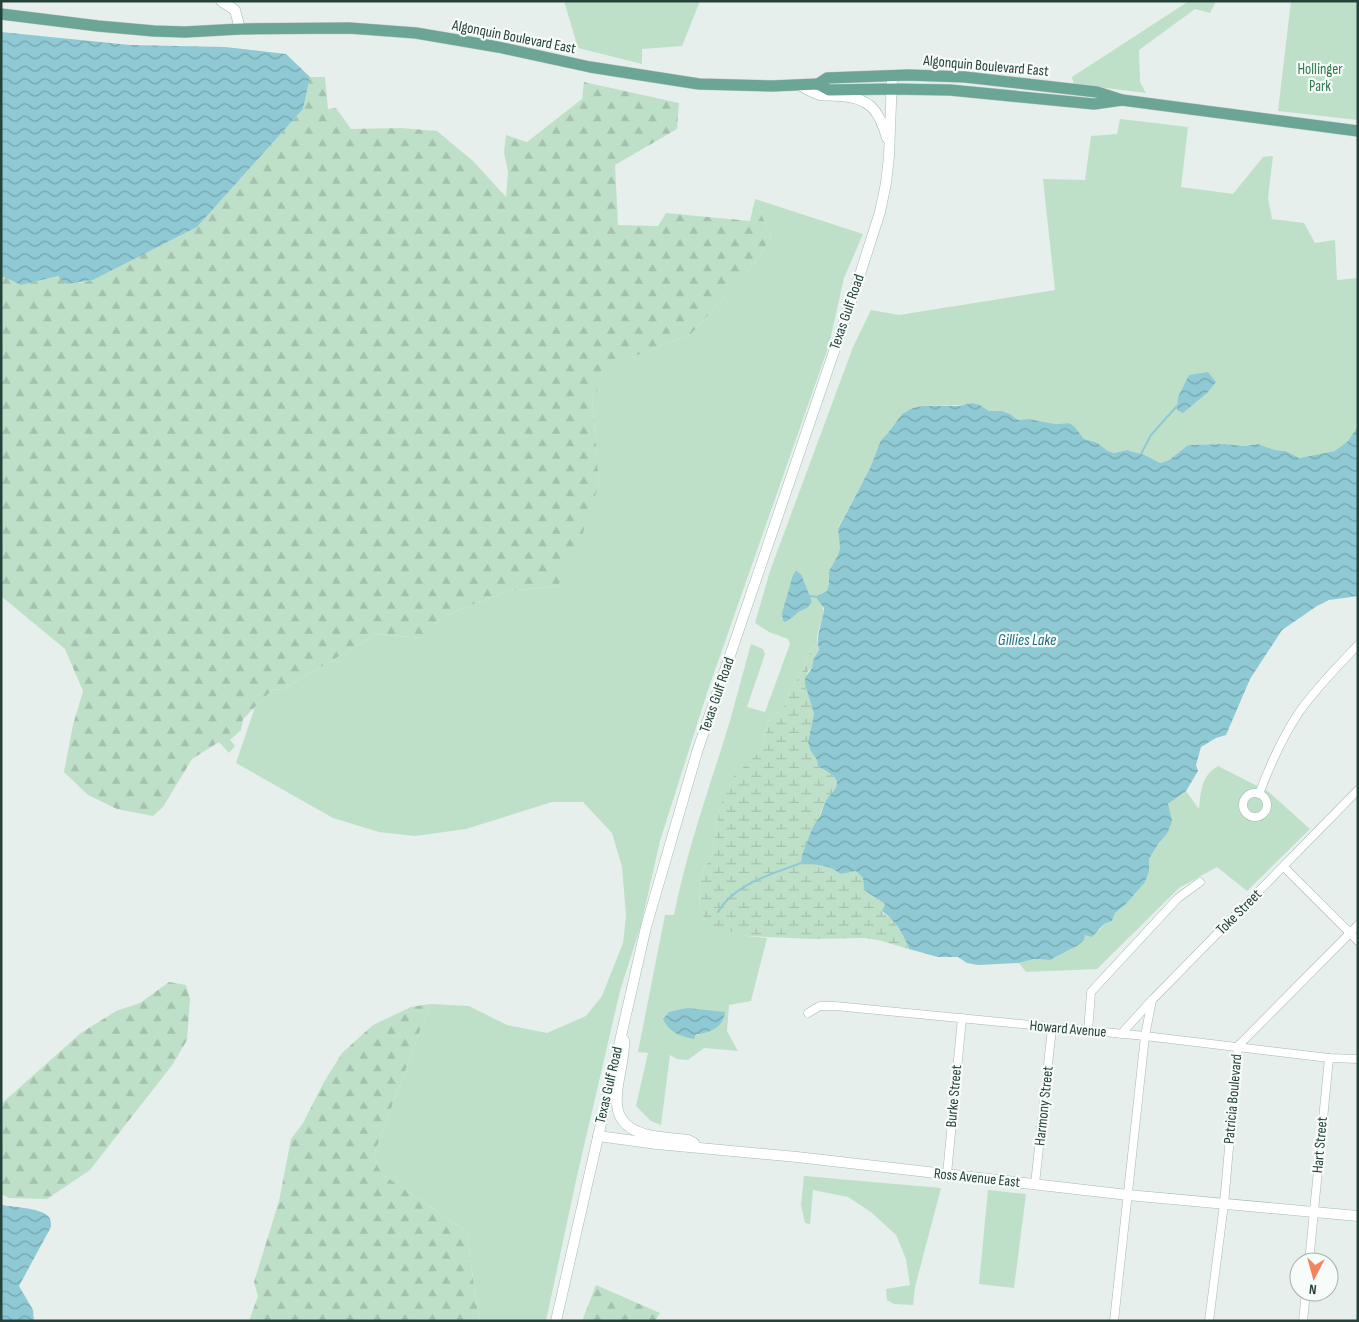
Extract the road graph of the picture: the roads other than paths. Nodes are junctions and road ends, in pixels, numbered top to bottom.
1 (222, 1) edge
2 (1, 14) edge
3 (240, 30) junction
4 (892, 76) junction
5 (818, 84) junction
6 (799, 85) junction
7 (892, 89) junction
8 (1122, 100) junction
9 (1358, 131) edge
10 (890, 143) junction
11 (1358, 645) edge
12 (1358, 790) edge
13 (1259, 794) dead end
14 (1284, 867) junction
15 (1200, 882) dead end
16 (1358, 924) edge
17 (1350, 933) junction
18 (1358, 941) edge
19 (1152, 1000) junction
20 (808, 1013) dead end
21 (962, 1018) junction
22 (623, 1026) junction
23 (1052, 1028) junction
24 (1088, 1031) junction
25 (1121, 1034) junction
26 (1145, 1036) junction
27 (1238, 1046) junction
28 (1329, 1058) junction
29 (1358, 1059) edge
30 (598, 1136) junction
31 (706, 1149) junction
32 (947, 1174) junction
33 (1035, 1184) junction
34 (1128, 1195) junction
35 (1224, 1204) junction
36 (1314, 1211) junction
37 (1358, 1216) edge
38 (1310, 1252) edge
39 (1305, 1302) edge
40 (556, 1321) edge
41 (1114, 1321) edge
42 (1209, 1321) edge
43 (1303, 1321) edge

1 - 3 main road
2 - 3 main road, Algonquin Boulevard East
3 - 6 main road, Algonquin Boulevard East
4 - 5 main road, Algonquin Boulevard East
4 - 7 main road, Texas Gulf Road
4 - 8 main road, Algonquin Boulevard East
5 - 6 main road, Algonquin Boulevard East
5 - 7 main road, Algonquin Boulevard East
6 - 10 main road
7 - 8 main road, Algonquin Boulevard East
7 - 10 main road, Texas Gulf Road
8 - 9 main road, Algonquin Boulevard East
10 - 22 main road, Texas Gulf Road
11 - 13 street
12 - 14 street, Toke Street
14 - 17 street
14 - 19 street, Toke Street
15 - 24 street
16 - 17 street, Patricia Boulevard
17 - 18 street
17 - 27 street, Patricia Boulevard
19 - 25 street, Toke Street
19 - 26 street
20 - 21 street, Howard Avenue
21 - 23 street, Howard Avenue
21 - 32 street, Burke Street
22 - 30 main road, Texas Gulf Road
22 - 31 main road
23 - 24 street, Howard Avenue
23 - 33 street, Harmony Street
24 - 25 street, Howard Avenue
25 - 26 street, Howard Avenue
26 - 27 street, Howard Avenue
26 - 34 street
27 - 28 street, Howard Avenue
27 - 35 street, Patricia Boulevard
28 - 29 street
28 - 36 street, Hart Street
30 - 31 main road, Ross Avenue East
30 - 40 main road, Texas Gulf Road
31 - 32 main road, Ross Avenue East
32 - 33 main road, Ross Avenue East
33 - 34 main road, Ross Avenue East
34 - 35 main road, Ross Avenue East
34 - 41 street
35 - 36 main road, Ross Avenue East
35 - 42 street, Patricia Boulevard
36 - 37 main road, Ross Avenue East
36 - 38 street, Hart Street
39 - 43 street

